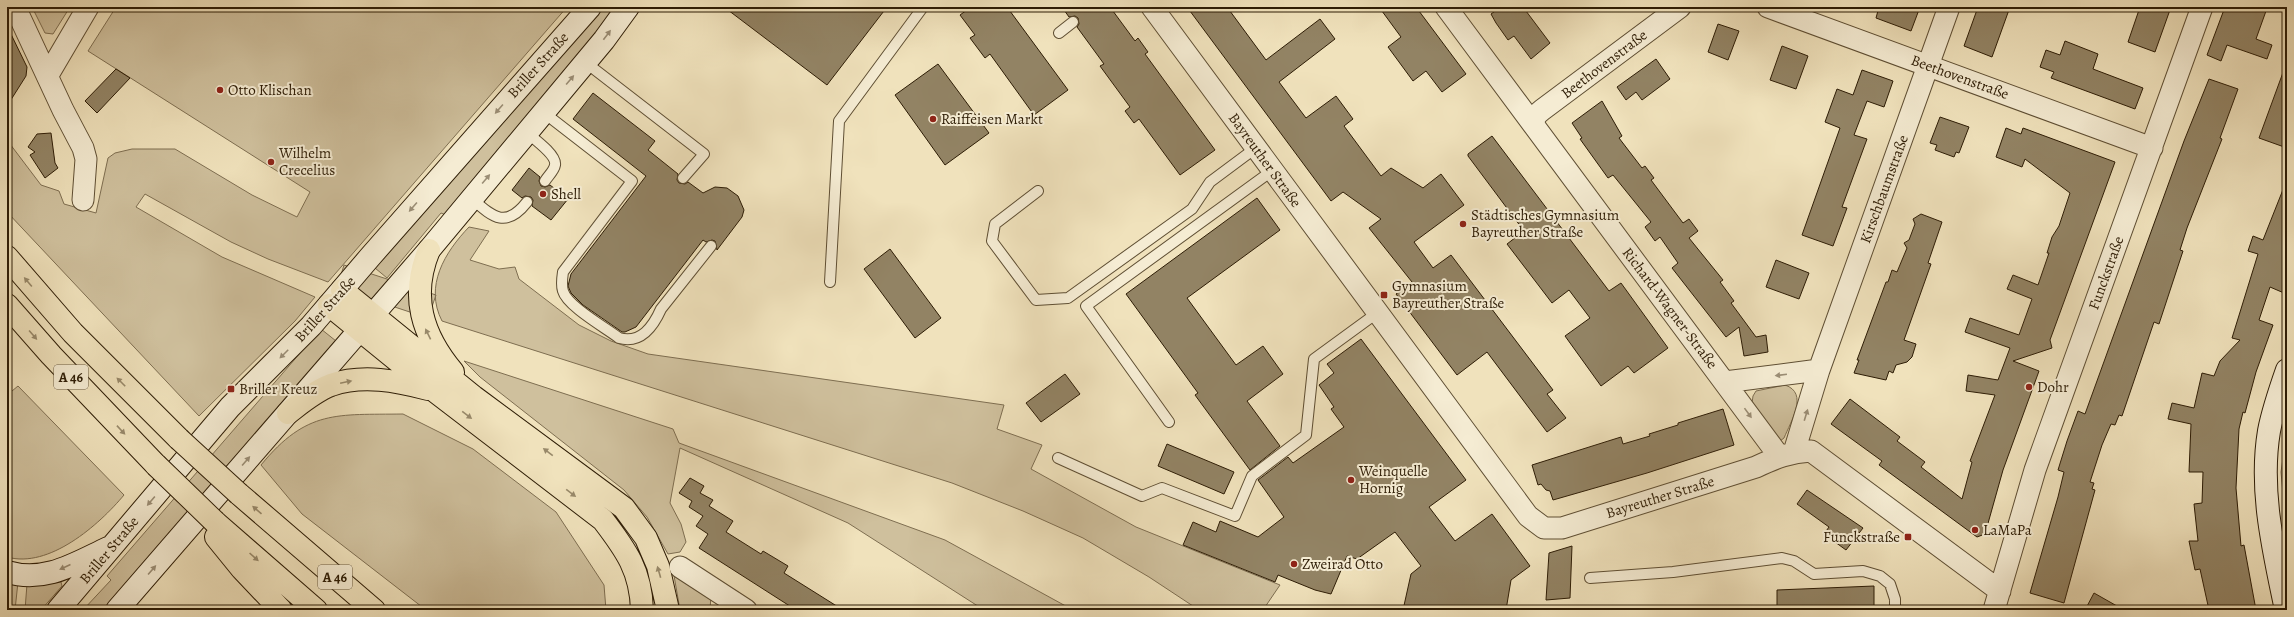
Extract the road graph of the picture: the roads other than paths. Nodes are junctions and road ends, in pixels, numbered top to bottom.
1 (15, 7) edge
2 (88, 7) edge
3 (590, 7) edge
4 (628, 7) edge
5 (922, 7) edge
6 (1152, 7) edge
7 (1446, 7) edge
8 (1680, 7) edge
9 (1768, 7) edge
10 (1949, 7) edge
11 (2202, 7) edge
12 (1073, 22) dead end
13 (1059, 33) dead end
14 (585, 62) junction
15 (1928, 65) junction
16 (48, 75) junction
17 (543, 112) junction
18 (1534, 124) junction
19 (526, 132) junction
20 (1257, 147) junction
21 (2152, 148) junction
22 (1273, 170) junction
23 (683, 178) dead end
24 (545, 181) dead end
25 (1038, 191) dead end
26 (471, 198) junction
27 (83, 200) dead end
28 (527, 202) dead end
29 (711, 246) dead end
30 (429, 250) joint
31 (7, 257) edge
32 (413, 276) junction
33 (830, 282) dead end
34 (336, 297) junction
35 (7, 305) edge
36 (1377, 313) junction
37 (361, 328) junction
38 (1819, 370) junction
39 (2287, 370) edge
40 (1725, 382) junction
41 (436, 392) junction
42 (474, 397) junction
43 (288, 413) junction
44 (1169, 422) dead end
45 (1786, 454) junction
46 (1058, 458) dead end
47 (212, 525) junction
48 (297, 544) junction
49 (114, 546) junction
50 (680, 567) dead end
51 (7, 572) edge
52 (1590, 578) dead end
53 (1997, 601) edge
54 (58, 610) edge
55 (117, 610) edge
56 (281, 610) edge
57 (316, 610) edge
58 (374, 610) edge
59 (390, 610) edge
60 (642, 610) edge
61 (668, 610) edge
62 (746, 610) edge
63 (1895, 610) edge
64 (2286, 610) edge

1 - 16 street
2 - 16 street
3 -> 34 main road, Briller Straße
14 -> 4 main road
5 - 33 lane
6 - 20 street, Bayreuther Straße
7 - 18 street, Richard-Wagner-Straße
8 - 18 street, Beethovenstraße
9 - 15 street, Beethovenstraße
10 - 15 street, Kirschbaumstraße
11 - 21 street, Funckstraße
12 - 13 lane
17 -> 14 main road
14 - 23 lane
15 - 21 street, Beethovenstraße
15 - 38 street, Kirschbaumstraße
16 - 27 street
17 - 19 main road
17 - 29 lane
18 - 40 street, Richard-Wagner-Straße
19 - 24 lane
26 -> 19 main road
20 - 22 street, Bayreuther Straße
20 - 25 lane
21 - 53 street, Funckstraße
22 - 36 street, Bayreuther Straße
22 - 44 lane
26 - 28 lane
26 - 30 main road
30 - 32 highway
48 -> 31 highway, A 46, bridge
32 - 37 main road
42 -> 32 highway
34 - 37 highway
34 -> 49 main road, Briller Straße
35 -> 47 highway, A 46, bridge
36 - 45 street, Bayreuther Straße
36 - 46 lane
37 - 41 highway
37 - 42 highway
37 - 43 main road
38 -> 40 street
45 -> 38 street, Kirschbaumstraße
39 - 64 main road
40 -> 45 street, Richard-Wagner-Straße
43 -> 41 highway
41 -> 60 highway
61 -> 42 highway
55 -> 43 main road
45 - 53 street, Bayreuther Straße
47 - 56 highway
47 -> 57 highway, A 46
48 - 58 highway, A 46
48 - 59 highway
49 -> 51 main road
49 - 54 main road, Briller Straße
50 - 62 street
52 - 63 lane

